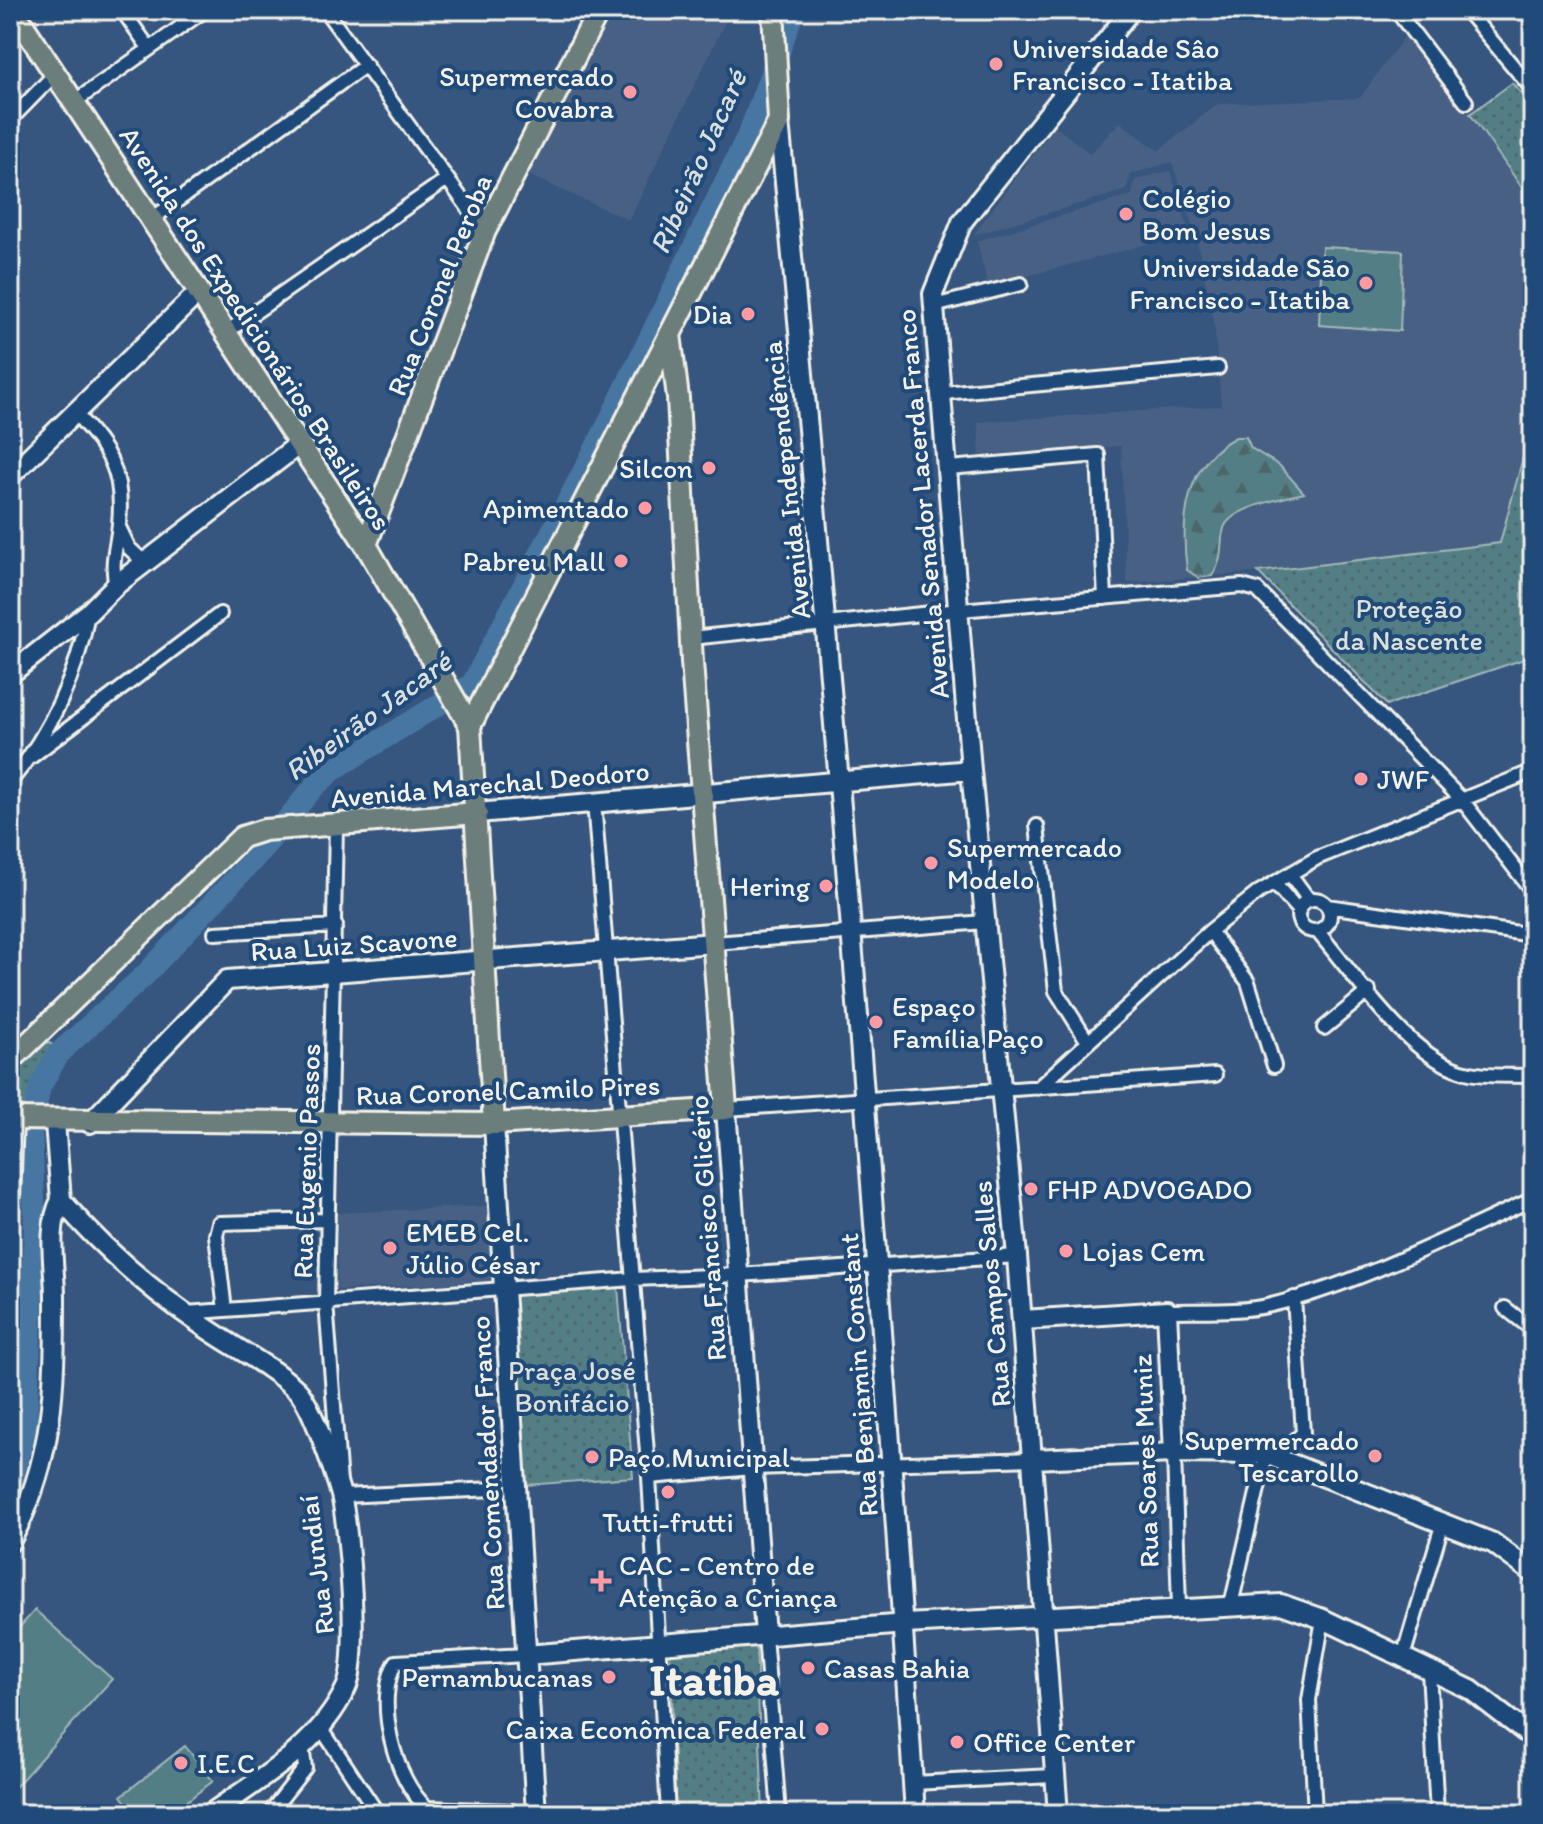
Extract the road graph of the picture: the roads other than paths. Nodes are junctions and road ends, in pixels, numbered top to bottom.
1 (13, 10) edge
2 (122, 10) edge
3 (205, 10) edge
4 (325, 10) edge
5 (599, 10) edge
6 (1131, 10) edge
7 (1396, 10) edge
8 (1466, 10) edge
9 (772, 13) edge
10 (149, 48) junction
11 (366, 65) junction
12 (55, 74) junction
13 (1533, 90) edge
14 (74, 102) junction
15 (1466, 102) dead end
16 (10, 120) edge
17 (779, 121) junction
18 (447, 179) junction
19 (152, 219) junction
20 (485, 231) junction
21 (1021, 284) dead end
22 (199, 292) junction
23 (934, 306) junction
24 (225, 333) junction
25 (670, 334) junction
26 (1218, 368) dead end
27 (943, 393) junction
28 (678, 398) junction
29 (638, 399) junction
30 (76, 414) junction
31 (298, 445) junction
32 (949, 468) junction
33 (10, 476) edge
34 (119, 527) junction
35 (366, 545) junction
36 (145, 563) junction
37 (116, 585) junction
38 (1105, 598) junction
39 (960, 610) junction
40 (88, 613) junction
41 (220, 614) dead end
42 (828, 624) junction
43 (691, 638) junction
44 (10, 674) edge
45 (470, 726) junction
46 (31, 757) junction
47 (971, 770) junction
48 (1533, 771) edge
49 (841, 781) junction
50 (10, 782) edge
51 (703, 792) junction
52 (1462, 800) junction
53 (594, 802) junction
54 (477, 813) junction
55 (336, 826) junction
56 (1037, 826) dead end
57 (1290, 874) junction
58 (1274, 883) junction
59 (1533, 892) edge
60 (1309, 900) junction
61 (1327, 906) junction
62 (1299, 911) junction
63 (985, 922) junction
64 (336, 926) junction
65 (1210, 931) junction
66 (1317, 931) junction
67 (215, 933) dead end
68 (853, 933) junction
69 (1533, 935) edge
70 (714, 943) junction
71 (606, 952) junction
72 (486, 963) junction
73 (336, 973) junction
74 (1369, 991) junction
75 (1324, 1028) dead end
76 (1088, 1042) junction
77 (10, 1061) edge
78 (1274, 1066) dead end
79 (1215, 1075) dead end
80 (1533, 1076) edge
81 (1038, 1088) junction
82 (1002, 1090) junction
83 (866, 1100) junction
84 (726, 1109) junction
85 (620, 1116) junction
86 (13, 1119) edge
87 (51, 1122) junction
88 (90, 1123) junction
89 (330, 1123) junction
90 (494, 1124) junction
91 (10, 1199) edge
92 (1533, 1199) edge
93 (61, 1200) junction
94 (328, 1220) junction
95 (1017, 1256) junction
96 (878, 1266) junction
97 (738, 1275) junction
98 (633, 1279) junction
99 (505, 1288) junction
100 (1294, 1298) junction
101 (326, 1303) junction
102 (1505, 1308) dead end
103 (225, 1310) junction
104 (1167, 1311) junction
105 (185, 1313) junction
106 (1022, 1320) junction
107 (1533, 1330) edge
108 (1174, 1453) junction
109 (1266, 1454) junction
110 (1032, 1459) junction
111 (893, 1463) junction
112 (753, 1468) junction
113 (649, 1477) junction
114 (495, 1489) dead end
115 (341, 1496) junction
116 (1443, 1522) junction
117 (10, 1542) edge
118 (1533, 1573) edge
119 (1231, 1605) junction
120 (1179, 1607) junction
121 (1043, 1616) junction
122 (1323, 1619) junction
123 (905, 1624) junction
124 (765, 1635) junction
125 (659, 1644) junction
126 (526, 1655) junction
127 (1403, 1657) junction
128 (1429, 1670) junction
129 (321, 1728) junction
130 (1533, 1738) edge
131 (302, 1745) junction
132 (1054, 1776) junction
133 (913, 1783) junction
134 (512, 1811) dead end
135 (210, 1814) edge
136 (269, 1814) edge
137 (378, 1814) edge
138 (536, 1814) edge
139 (668, 1814) edge
140 (779, 1814) edge
141 (915, 1814) edge
142 (1058, 1814) edge
143 (1315, 1814) edge
144 (1437, 1814) edge

1 - 12 main road, Avenida dos Expedicionários Brasileiros
2 - 10 street
3 - 10 street
4 - 11 street
5 - 20 main road, Rua Coronel Peroba
6 - 23 main road, Avenida Senador Lacerda Franco
7 - 15 street
8 - 13 street
9 - 17 main road, Avenida Independência
10 - 14 street
11 - 18 street
11 - 19 street
12 - 14 main road, Avenida dos Expedicionários Brasileiros
12 - 16 street
14 - 19 main road, Avenida dos Expedicionários Brasileiros
17 - 25 main road
17 - 42 main road, Avenida Independência
18 - 20 street
18 - 24 street
19 - 22 main road, Avenida dos Expedicionários Brasileiros
20 - 35 main road, Rua Coronel Peroba
21 - 23 street
22 - 24 main road, Avenida dos Expedicionários Brasileiros
22 - 30 main road
23 - 27 main road, Avenida Senador Lacerda Franco
24 - 31 main road, Avenida dos Expedicionários Brasileiros
25 - 28 main road, Rua Francisco Glicério
25 - 29 main road
26 - 27 street
27 - 32 main road, Avenida Senador Lacerda Franco
28 - 29 main road
28 - 43 main road, Rua Francisco Glicério
29 - 45 main road
30 - 33 main road
30 - 34 street
31 - 35 main road, Avenida dos Expedicionários Brasileiros
31 - 36 main road
32 - 38 street
32 - 39 main road, Avenida Senador Lacerda Franco
34 - 36 street
34 - 37 street
35 - 45 main road, Avenida dos Expedicionários Brasileiros
36 - 37 main road
37 - 40 main road
38 - 39 street
38 - 52 street
39 - 42 street
39 - 47 main road, Avenida Senador Lacerda Franco
40 - 44 main road
40 - 46 street
41 - 46 street
42 - 43 street
42 - 49 main road, Avenida Independência
43 - 51 main road, Rua Francisco Glicério
45 - 54 main road, Rua Comendador Franco
46 - 50 street
47 - 49 main road, Avenida Marechal Deodoro
47 - 63 main road, Rua Campos Salles
48 - 52 street
49 - 51 main road, Avenida Marechal Deodoro
49 - 68 main road, Avenida Independência
51 - 53 main road, Avenida Marechal Deodoro
51 - 70 main road, Rua Francisco Glicério
52 - 57 street
52 - 59 street
53 - 54 main road, Avenida Marechal Deodoro
53 - 71 street
54 - 55 main road, Avenida Marechal Deodoro
54 - 72 main road, Rua Comendador Franco
55 - 64 street, Rua Eugenio Passos
55 - 77 main road, Avenida Marechal Deodoro
56 - 76 street
57 - 58 street
57 - 60 street
58 - 62 street
58 - 65 street
60 - 61 street
60 - 62 street
61 - 66 street
61 - 69 street
62 - 66 street
63 - 68 street
63 - 82 main road, Rua Campos Salles
64 - 67 street
64 - 73 street, Rua Eugenio Passos
65 - 76 street
65 - 78 street
66 - 74 street
68 - 70 street
68 - 83 main road, Rua Benjamin Constant
70 - 71 main road, Rua Luiz Scavone
70 - 84 main road, Rua Francisco Glicério
71 - 72 main road, Rua Luiz Scavone
71 - 85 street
72 - 73 main road, Rua Luiz Scavone
72 - 90 main road, Rua Comendador Franco
73 - 88 main road, Rua Luiz Scavone
73 - 89 street, Rua Eugenio Passos
74 - 75 street
74 - 80 street
76 - 81 street
79 - 81 street, Rua Coronel Camilo Pires
81 - 82 street, Rua Coronel Camilo Pires
82 - 83 street, Rua Coronel Camilo Pires
82 - 95 main road, Rua Campos Salles
83 - 84 street, Rua Coronel Camilo Pires
83 - 96 main road, Rua Benjamin Constant
84 - 85 main road, Rua Coronel Camilo Pires
84 - 97 main road, Rua Francisco Glicério
85 - 90 main road, Rua Coronel Camilo Pires
85 - 98 street
86 - 87 main road
86 - 91 main road
87 - 88 main road
87 - 93 main road
88 - 89 main road, Rua Coronel Camilo Pires
89 - 90 main road, Rua Coronel Camilo Pires
89 - 94 street, Rua Eugenio Passos
90 - 99 main road, Rua Comendador Franco
92 - 100 street
93 - 105 main road, Rua Jundiaí
93 - 117 main road
94 - 101 street, Rua Eugenio Passos
94 - 103 street
95 - 96 street
95 - 106 main road, Rua Campos Salles
96 - 97 street
96 - 111 main road, Rua Benjamin Constant
97 - 98 street
97 - 112 main road, Rua Francisco Glicério
98 - 99 street
98 - 113 street
99 - 101 street
99 - 126 main road, Rua Comendador Franco
100 - 104 street
100 - 109 street
101 - 103 street
101 - 115 street, Rua Eugenio Passos
102 - 107 street
103 - 105 street
104 - 106 main road
104 - 108 main road, Rua Soares Muniz
105 - 115 main road, Rua Jundiaí
106 - 110 main road, Rua Campos Salles
108 - 109 main road
108 - 110 main road
108 - 120 street, Rua Soares Muniz
109 - 116 main road
109 - 119 street
110 - 111 street
110 - 121 main road, Rua Campos Salles
111 - 112 street
111 - 123 main road, Rua Benjamin Constant
112 - 113 street
112 - 124 main road, Rua Francisco Glicério
113 - 125 street
114 - 115 street
115 - 129 main road, Rua Jundiaí
116 - 118 main road
116 - 127 street
119 - 120 main road
119 - 122 main road
120 - 121 main road
121 - 123 main road
121 - 132 main road, Rua Campos Salles
122 - 127 main road
122 - 143 street
123 - 124 main road
123 - 133 main road, Rua Benjamin Constant
124 - 125 main road
124 - 140 street, Rua Francisco Glicério
125 - 126 main road
125 - 139 street
126 - 134 street
126 - 138 main road, Rua Comendador Franco
127 - 128 main road
128 - 130 main road
128 - 144 street
129 - 131 main road, Rua Jundiaí
129 - 137 street
131 - 135 main road, Rua Jundiaí
131 - 136 street
132 - 133 street
132 - 142 main road, Rua Campos Salles
133 - 141 main road, Rua Benjamin Constant

